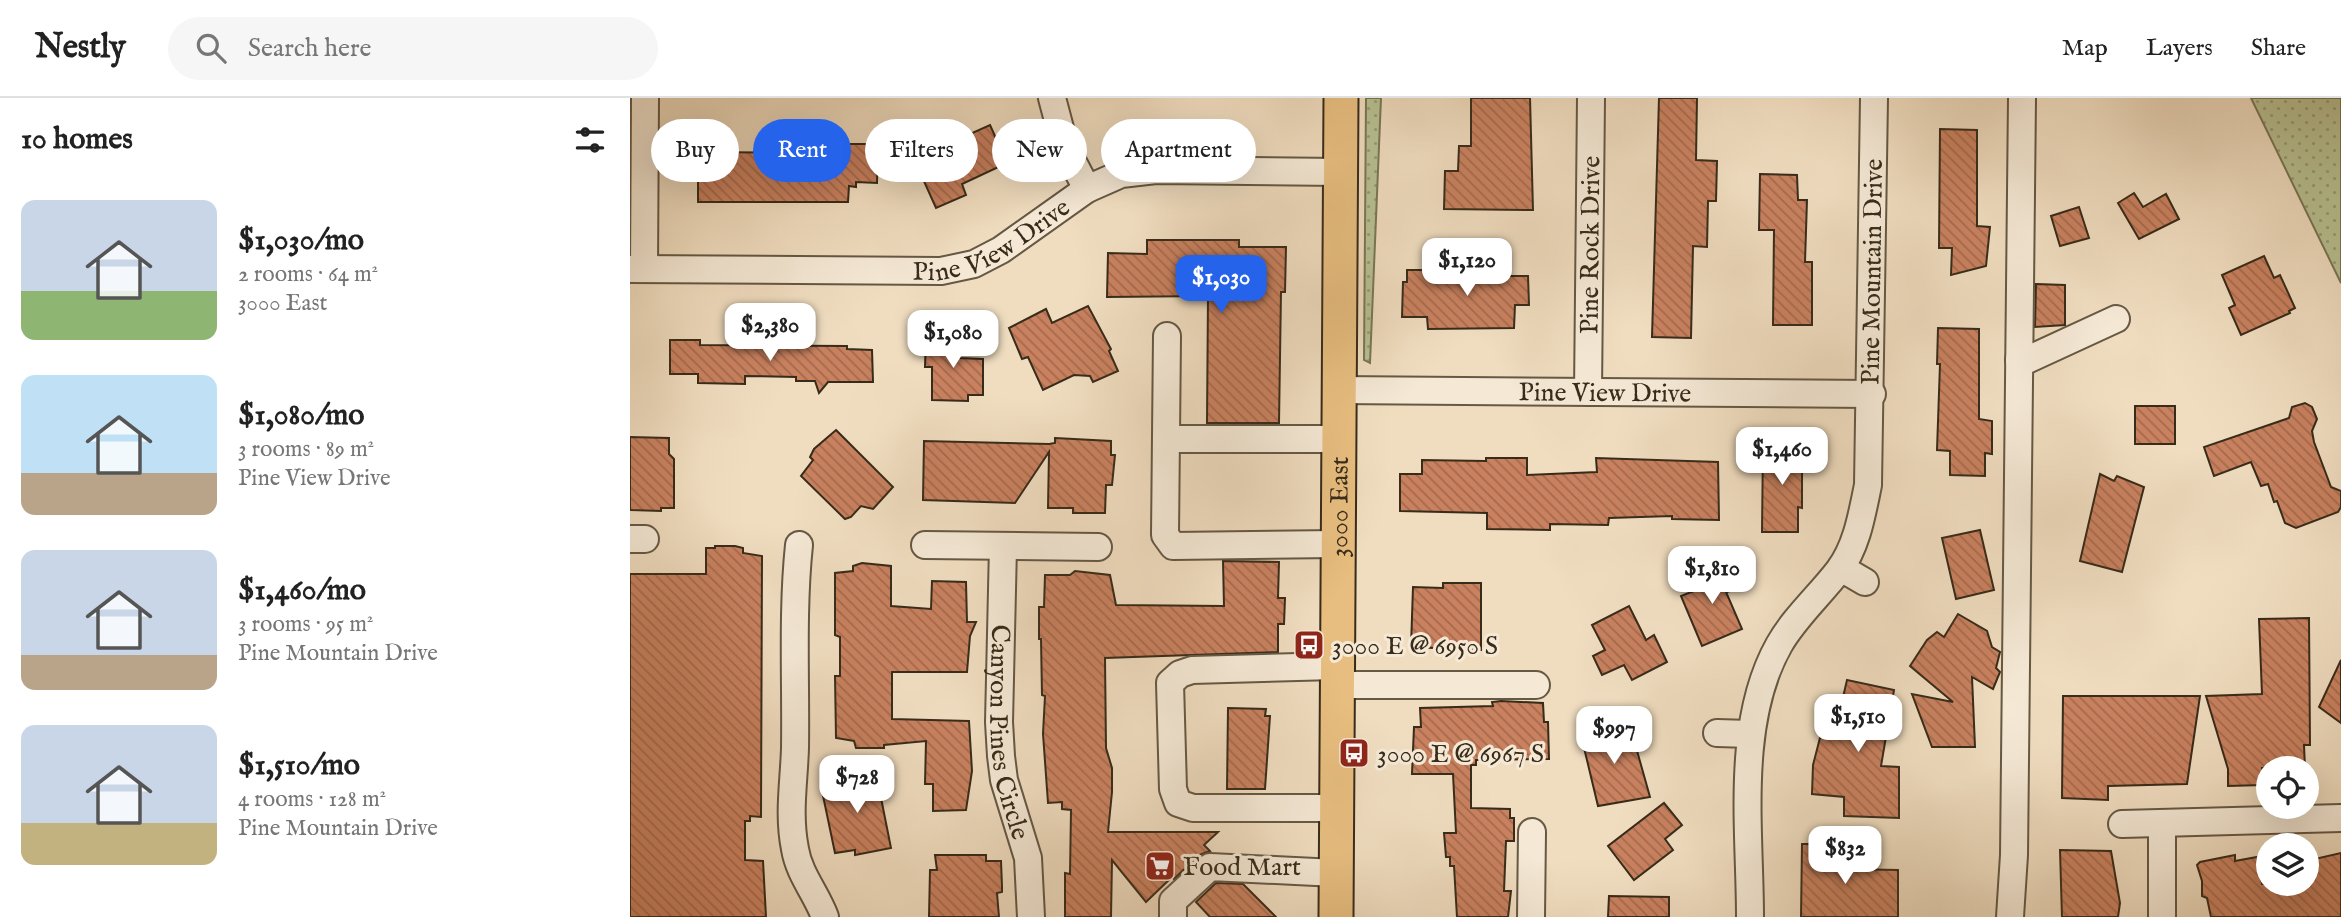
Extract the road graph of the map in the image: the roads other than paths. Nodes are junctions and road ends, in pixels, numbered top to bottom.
1 (645, 98) edge
2 (1052, 98) edge
3 (1341, 98) edge
4 (1591, 98) edge
5 (1874, 98) edge
6 (2022, 98) edge
7 (1340, 172) junction
8 (1087, 189) junction
9 (637, 269) edge
10 (2116, 320) dead end
11 (1167, 336) dead end
12 (2020, 360) junction
13 (1338, 390) junction
14 (1588, 392) junction
15 (1872, 394) junction
16 (1166, 439) junction
17 (1338, 439) junction
18 (1336, 544) junction
19 (799, 545) dead end
20 (925, 545) dead end
21 (1003, 546) junction
22 (1098, 547) dead end
23 (1841, 568) junction
24 (1866, 582) dead end
25 (1335, 676) junction
26 (1536, 685) dead end
27 (1717, 733) dead end
28 (1750, 734) junction
29 (1336, 808) junction
30 (2341, 818) edge
31 (2122, 824) dead end
32 (2162, 824) junction
33 (1532, 832) dead end
34 (1336, 873) junction
35 (825, 917) edge
36 (1031, 917) edge
37 (1173, 917) edge
38 (1336, 917) edge
39 (1531, 917) edge
40 (1750, 917) edge
41 (2010, 917) edge
42 (2162, 917) edge

1 - 9 street
2 - 8 street
3 - 7 main road, 3000 East
4 - 14 street, Pine Rock Drive
5 - 15 street, Pine Mountain Drive
6 - 12 street
7 - 8 street, Pine View Drive
7 - 13 main road, 3000 East
8 - 9 street, Pine View Drive
10 - 12 street
11 - 16 street
12 - 41 street
13 - 14 street, Pine View Drive
13 - 17 main road, 3000 East
14 - 15 street, Pine View Drive
15 - 23 street, Pine Mountain Drive
16 - 17 street
16 - 18 street
17 - 18 main road, 3000 East
18 - 25 main road, 3000 East
19 - 35 street
20 - 21 street
21 - 22 street
21 - 36 street, Canyon Pines Circle
23 - 24 street
23 - 28 street, Pine Mountain Drive
25 - 26 street
25 - 29 main road, 3000 East
25 - 29 street
27 - 28 street
28 - 40 street, Pine Mountain Drive
29 - 34 main road, 3000 East
30 - 32 street
31 - 32 street
32 - 42 street
33 - 39 street
34 - 37 street
34 - 38 main road, 3000 East

